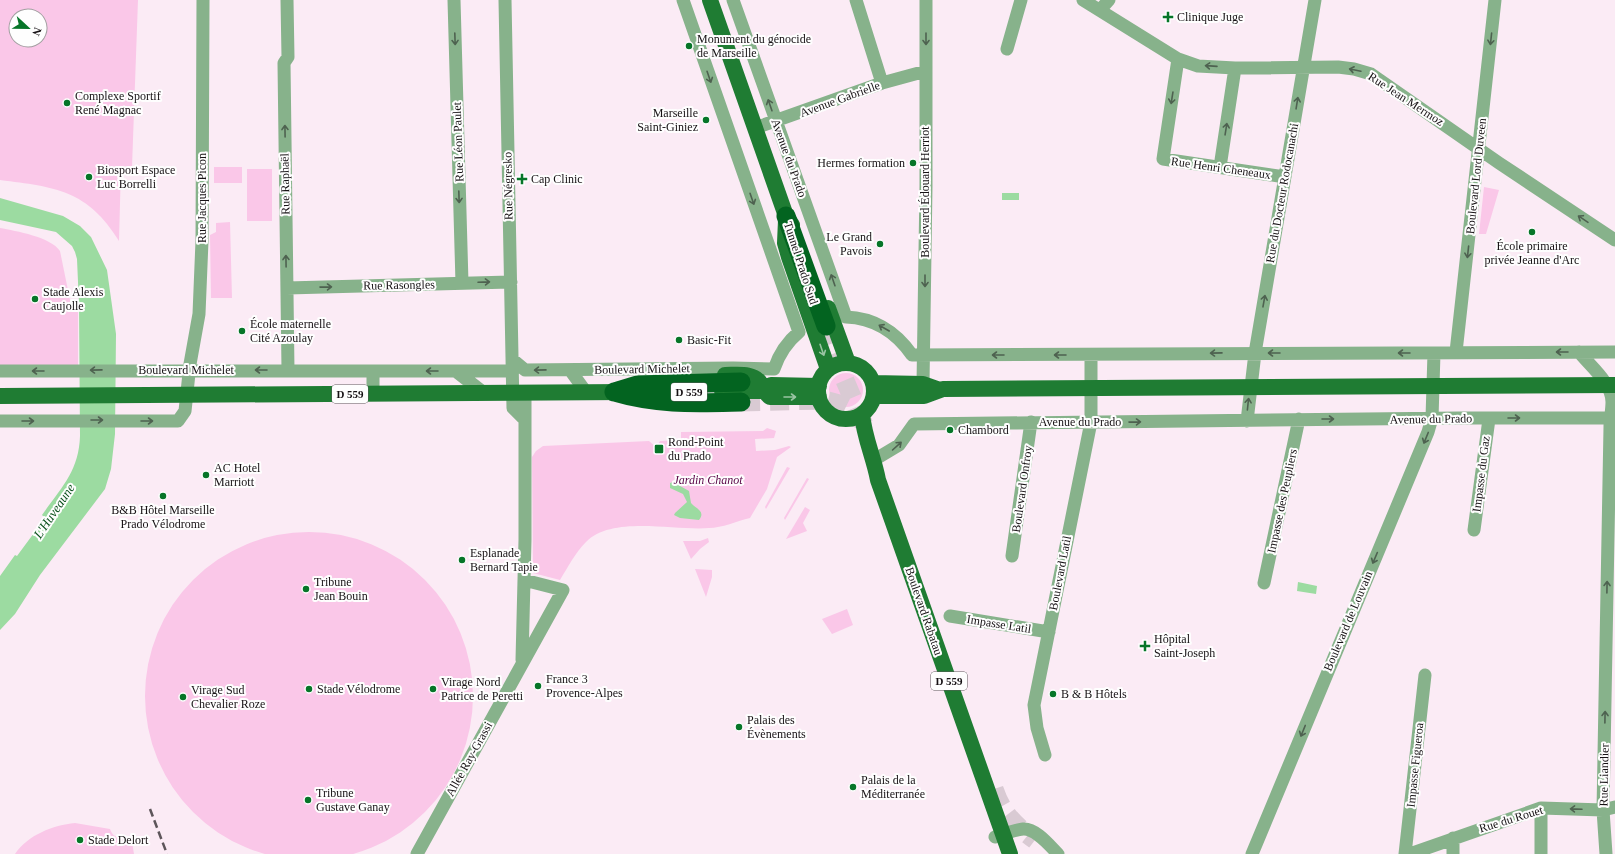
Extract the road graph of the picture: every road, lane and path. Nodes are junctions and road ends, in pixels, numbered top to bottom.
1 (203, 0) edge
2 (287, 0) edge
3 (454, 0) edge
4 (505, 0) edge
5 (683, 0) edge
6 (710, 0) edge
7 (733, 0) edge
8 (856, 0) edge
9 (926, 0) edge
10 (1021, 0) edge
11 (1083, 0) edge
12 (1109, 0) edge
13 (1315, 0) edge
14 (1495, 0) edge
15 (1100, 10) junction
16 (1007, 48) dead end
17 (1178, 59) junction
18 (1235, 68) junction
19 (1303, 68) junction
20 (926, 71) junction
21 (882, 83) junction
22 (776, 122) junction
23 (755, 128) junction
24 (1479, 148) junction
25 (1220, 167) junction
26 (1285, 177) junction
27 (786, 216) junction
28 (1615, 240) edge
29 (796, 277) junction
30 (511, 282) junction
31 (780, 282) junction
32 (462, 283) junction
33 (287, 288) junction
34 (824, 326) tunnel mouth
35 (1456, 352) junction
36 (1579, 352) junction
37 (1615, 352) edge
38 (1254, 353) junction
39 (1434, 353) junction
40 (918, 355) junction
41 (1091, 355) junction
42 (848, 363) junction
43 (513, 365) junction
44 (828, 369) junction
45 (189, 370) junction
46 (288, 370) junction
47 (570, 370) junction
48 (0, 371) edge
49 (373, 371) junction
50 (457, 372) junction
51 (741, 382) tunnel mouth
52 (923, 384) junction
53 (1611, 385) edge
54 (1433, 386) junction
55 (1251, 387) junction
56 (874, 390) junction
57 (940, 390) junction
58 (1092, 390) junction
59 (519, 392) junction
60 (586, 392) junction
61 (614, 392) junction
62 (819, 392) junction
63 (484, 393) junction
64 (373, 394) junction
65 (186, 395) junction
66 (0, 396) edge
67 (741, 402) tunnel mouth
68 (854, 416) junction
69 (1432, 418) junction
70 (1613, 418) edge
71 (1299, 419) junction
72 (1488, 419) junction
73 (525, 420) joint
74 (0, 421) edge
75 (1247, 421) junction
76 (1031, 422) junction
77 (1091, 422) junction
78 (874, 460) junction
79 (878, 480) junction
80 (1474, 530) dead end
81 (1012, 556) dead end
82 (524, 580) junction
83 (1264, 583) dead end
84 (950, 616) dead end
85 (1048, 632) junction
86 (521, 664) junction
87 (1425, 675) dead end
88 (1045, 755) dead end
89 (1541, 808) junction
90 (1609, 809) edge
91 (999, 836) junction
92 (1453, 838) junction
93 (417, 854) edge
94 (1010, 854) edge
95 (1058, 854) edge
96 (1252, 854) edge
97 (1405, 854) edge
98 (1410, 854) edge
99 (1453, 854) edge
100 (1541, 854) edge
101 (1606, 854) edge

1 - 45 street, Rue Jacques Picon
33 -> 2 street, Rue Raphaël
3 -> 32 street, Rue Léon Paulet
4 - 30 street, Rue Négresko
5 -> 31 street
6 - 23 main road, Avenue du Prado
22 -> 7 street, Avenue du Prado
8 - 21 street
9 -> 20 street, Boulevard Édouard Herriot
10 - 16 street
11 - 15 street, Rue Jean Mermoz
12 - 15 street
13 - 19 street, Rue du Docteur Rodocanachi
14 -> 24 street, Boulevard Lord Duveen
15 - 17 street, Rue Jean Mermoz
18 -> 17 street, Rue Jean Mermoz
17 -> 25 street, Rue Henri Cheneaux
18 - 19 street, Rue Jean Mermoz
25 -> 18 street
24 -> 19 street, Rue Jean Mermoz
26 -> 19 street, Rue du Docteur Rodocanachi
20 - 21 street, Avenue Gabrielle
20 -> 40 street, Boulevard Édouard Herriot
21 - 22 street, Avenue Gabrielle
22 - 23 street, Avenue Gabrielle
40 -> 22 street, Avenue du Prado
23 - 27 main road, Avenue du Prado
28 -> 24 street, Rue Jean Mermoz
24 -> 35 street, Boulevard Lord Duveen
25 - 26 street, Rue Henri Cheneaux
38 -> 26 street, Rue du Docteur Rodocanachi
27 - 29 main road, Avenue du Prado
27 - 34 highway, Tunnel Prado Sud
27 - 42 main road, Avenue du Prado
29 - 31 street
29 -> 44 main road, Avenue du Prado
32 -> 30 street, Rue Rasongles
30 - 43 street, Rue Négresko
31 - 47 street, Boulevard Michelet
33 -> 32 street, Rue Rasongles
33 - 46 street, Rue Raphaël
36 -> 35 street
35 - 39 street
36 - 37 street
36 - 53 street
39 -> 38 street
38 -> 41 street
38 - 55 street, Rue du Docteur Rodocanachi
39 - 54 street
41 -> 40 street
40 - 52 street, Boulevard Édouard Herriot
41 - 58 street
42 - 44 main road
42 - 56 main road
47 -> 43 street, Boulevard Michelet
43 - 50 street, Boulevard Michelet
43 - 59 street, Rue Négresko
44 - 62 main road
46 -> 45 street, Boulevard Michelet
45 -> 48 street, Boulevard Michelet
45 - 65 street, Rue Jacques Picon
46 - 49 street, Boulevard Michelet
47 - 60 street
50 -> 49 street, Boulevard Michelet
49 - 64 street
50 - 63 street
51 - 61 highway
52 - 56 main road
52 - 57 main road
53 - 54 main road
53 - 70 street, Rue Liandier
54 - 55 main road
54 - 69 street, Boulevard de Louvain
55 - 58 main road
75 -> 55 street
56 - 57 main road
56 - 68 main road
57 - 58 main road
58 - 77 street, Boulevard Latil
59 - 60 main road, Boulevard Michelet / D 559
59 - 63 main road, Boulevard Michelet / D 559
59 - 73 street, Rue Négresko
60 - 61 main road, Boulevard Michelet / D 559
61 - 62 main road, Boulevard Michelet
61 - 67 highway
62 - 68 main road
63 - 64 main road, Boulevard Michelet / D 559
64 - 65 main road, Boulevard Michelet / D 559
65 - 66 main road, Boulevard Michelet / D 559
74 -> 65 street, Boulevard Michelet
68 - 78 main road, Boulevard Rabatau / D 559
68 - 79 main road, Boulevard Rabatau / D 559
71 -> 69 street, Avenue du Prado
69 - 72 street, Avenue du Prado
69 -> 96 street, Boulevard de Louvain
72 -> 70 street, Avenue du Prado
90 -> 70 street, Rue Liandier
71 - 75 street, Avenue du Prado
71 - 83 street, Impasse des Peupliers
72 - 80 street, Impasse du Gaz
73 - 82 street, Allée Ray-Grassi
77 -> 75 street, Avenue du Prado
76 - 77 street, Avenue du Prado
78 -> 76 street, Avenue du Prado
76 - 81 street, Boulevard Onfroy
77 - 85 street, Boulevard Latil
78 - 79 main road, Boulevard Rabatau / D 559
79 - 91 main road, Boulevard Rabatau / D 559
82 - 86 street, Allée Ray-Grassi
82 - 86 street, Allée Ray-Grassi
84 - 85 street, Impasse Latil
85 - 88 street, Boulevard Latil
86 - 93 street, Allée Ray-Grassi
87 - 97 street, Impasse Figueroa
90 -> 89 street, Rue du Rouet
89 - 92 street, Rue du Rouet
89 - 100 street
90 - 101 street, Rue Liandier
91 - 94 main road, Boulevard Rabatau / D 559
91 - 95 street
92 - 98 street, Rue du Rouet
92 - 99 street

